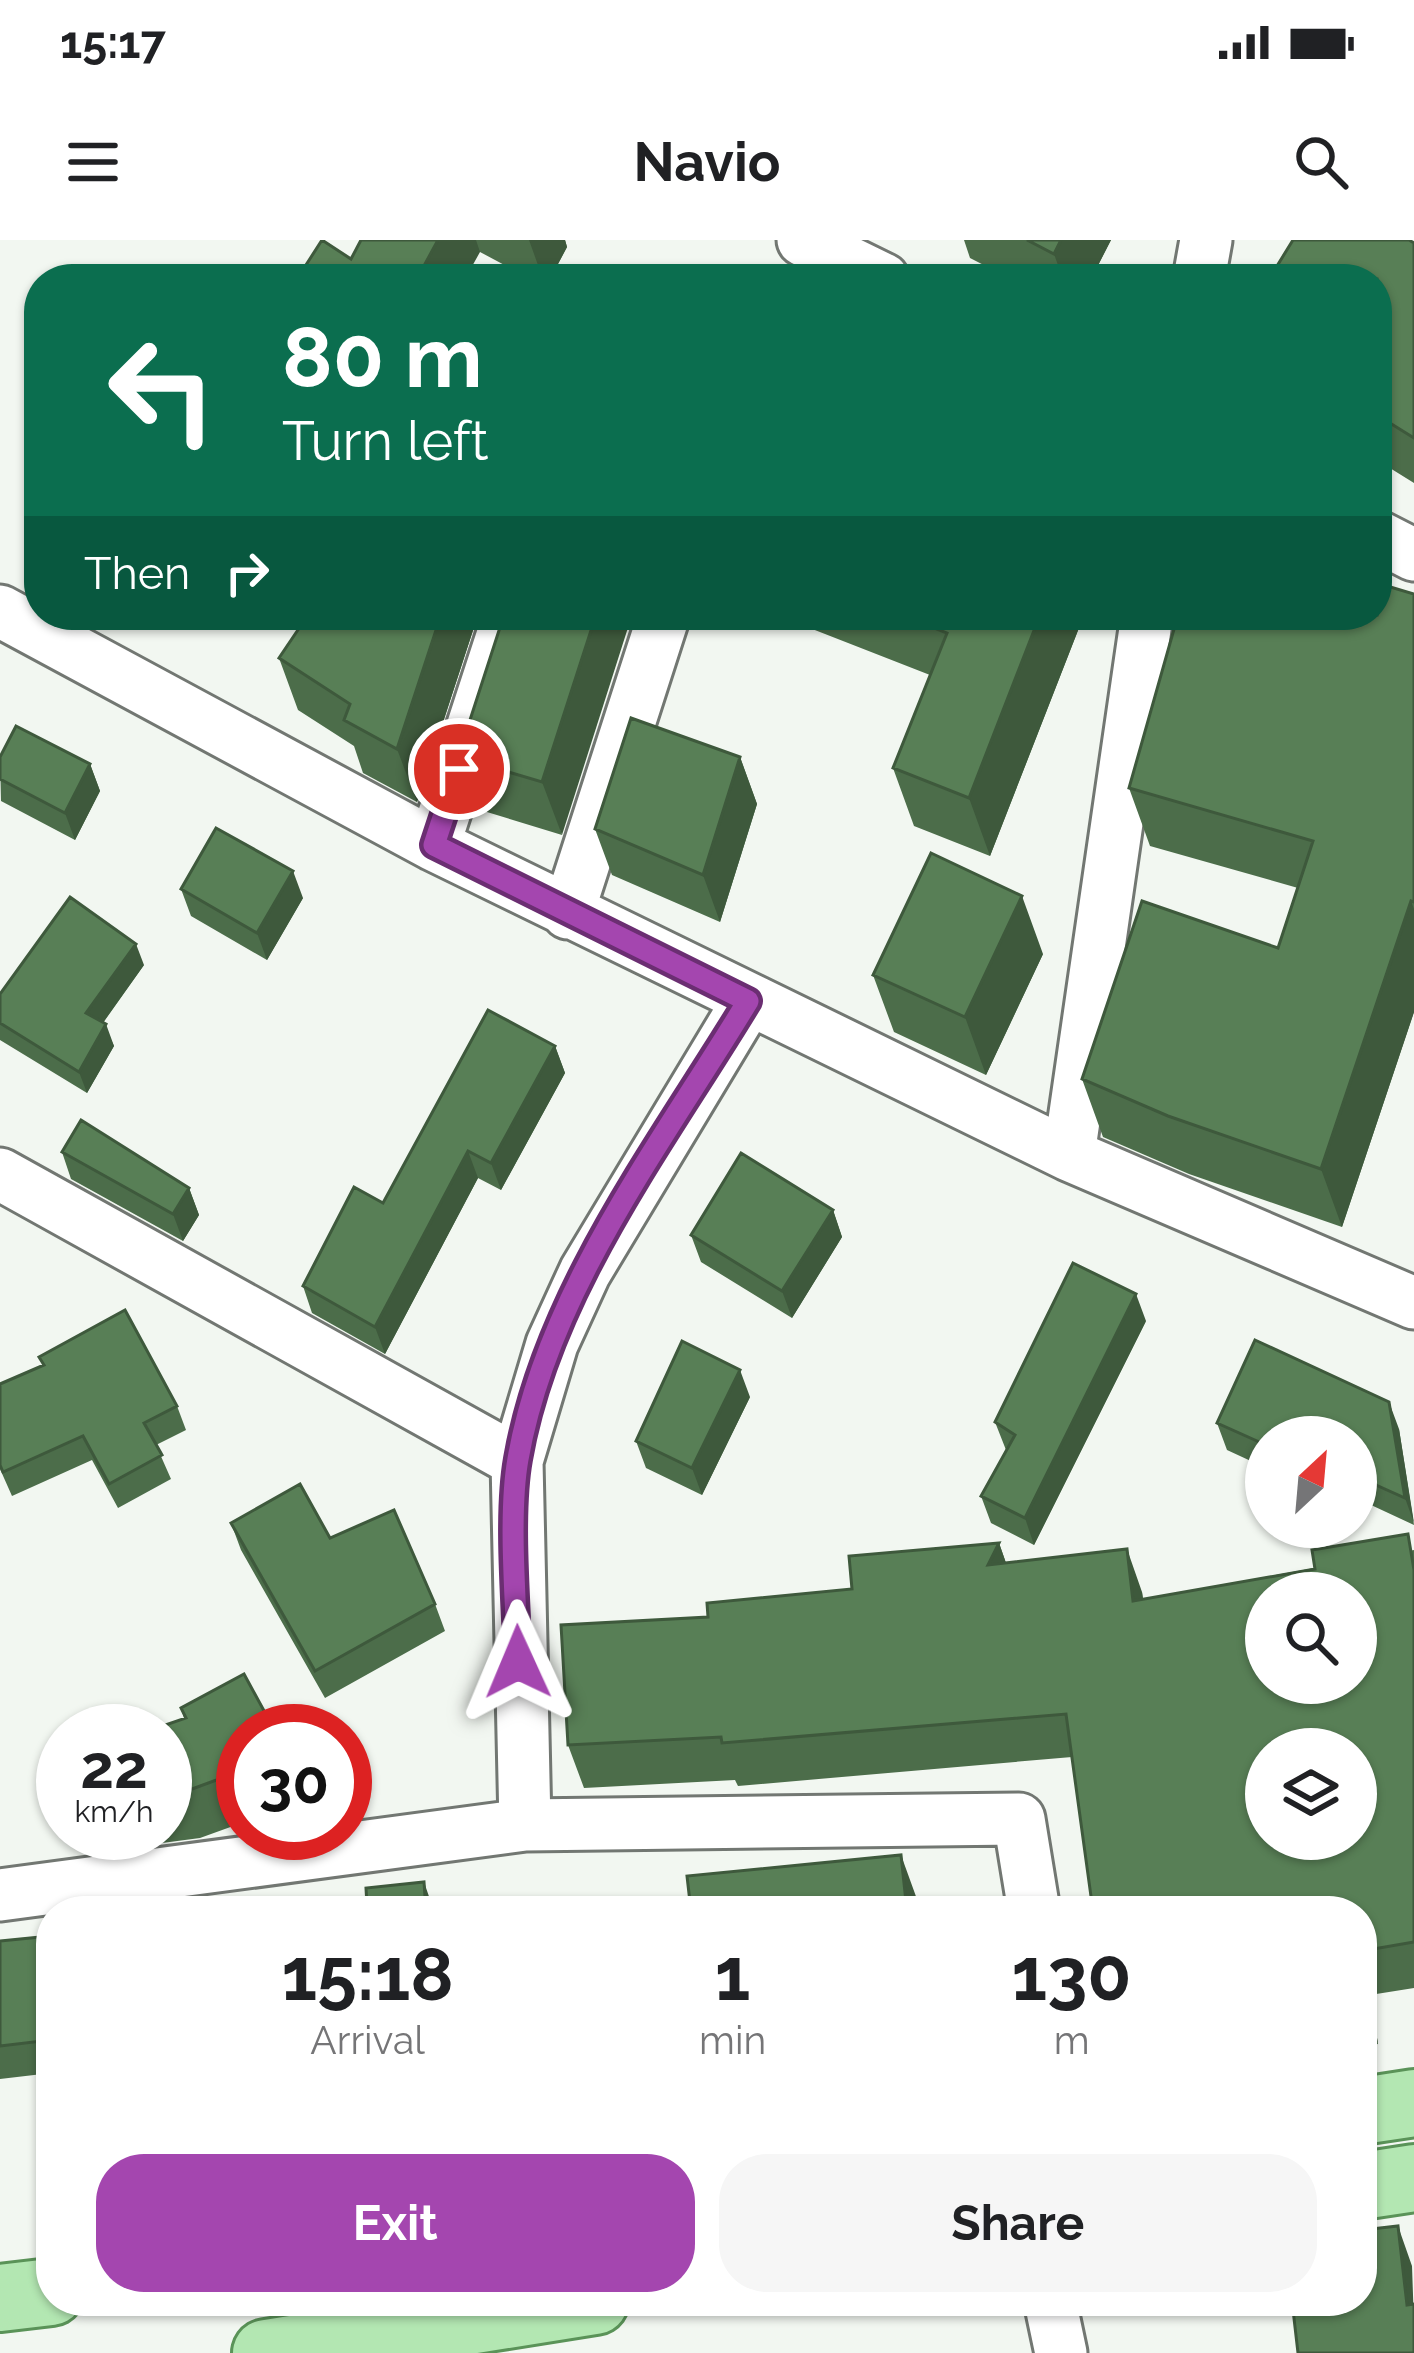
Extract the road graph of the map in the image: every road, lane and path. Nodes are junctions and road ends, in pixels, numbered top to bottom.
1 (803, 240) edge
2 (852, 264) edge
3 (35, 630) edge
4 (504, 630) edge
5 (659, 630) edge
6 (1146, 630) edge
7 (434, 845) junction
8 (568, 913) junction
9 (748, 1001) junction
10 (1069, 1155) junction
11 (0, 1174) edge
12 (1414, 1303) edge
13 (517, 1461) junction
14 (525, 1825) junction
15 (0, 1894) edge
16 (1032, 1896) edge
17 (1414, 2103) edge
18 (1377, 2109) edge
19 (1414, 2178) edge
20 (1377, 2184) edge
21 (36, 2294) edge
22 (0, 2298) edge
23 (500, 2316) edge
24 (1053, 2316) edge
25 (266, 2353) edge
26 (1061, 2353) edge

1 - 2 street
3 - 7 street
4 - 7 street
5 - 8 street
6 - 10 street
7 - 8 street
8 - 9 street
9 - 10 street
9 - 13 street
10 - 12 street
11 - 13 street
13 - 14 street
14 - 15 street
14 - 16 street
17 - 18 main road
19 - 20 main road
21 - 22 main road
23 - 25 main road
24 - 26 street

